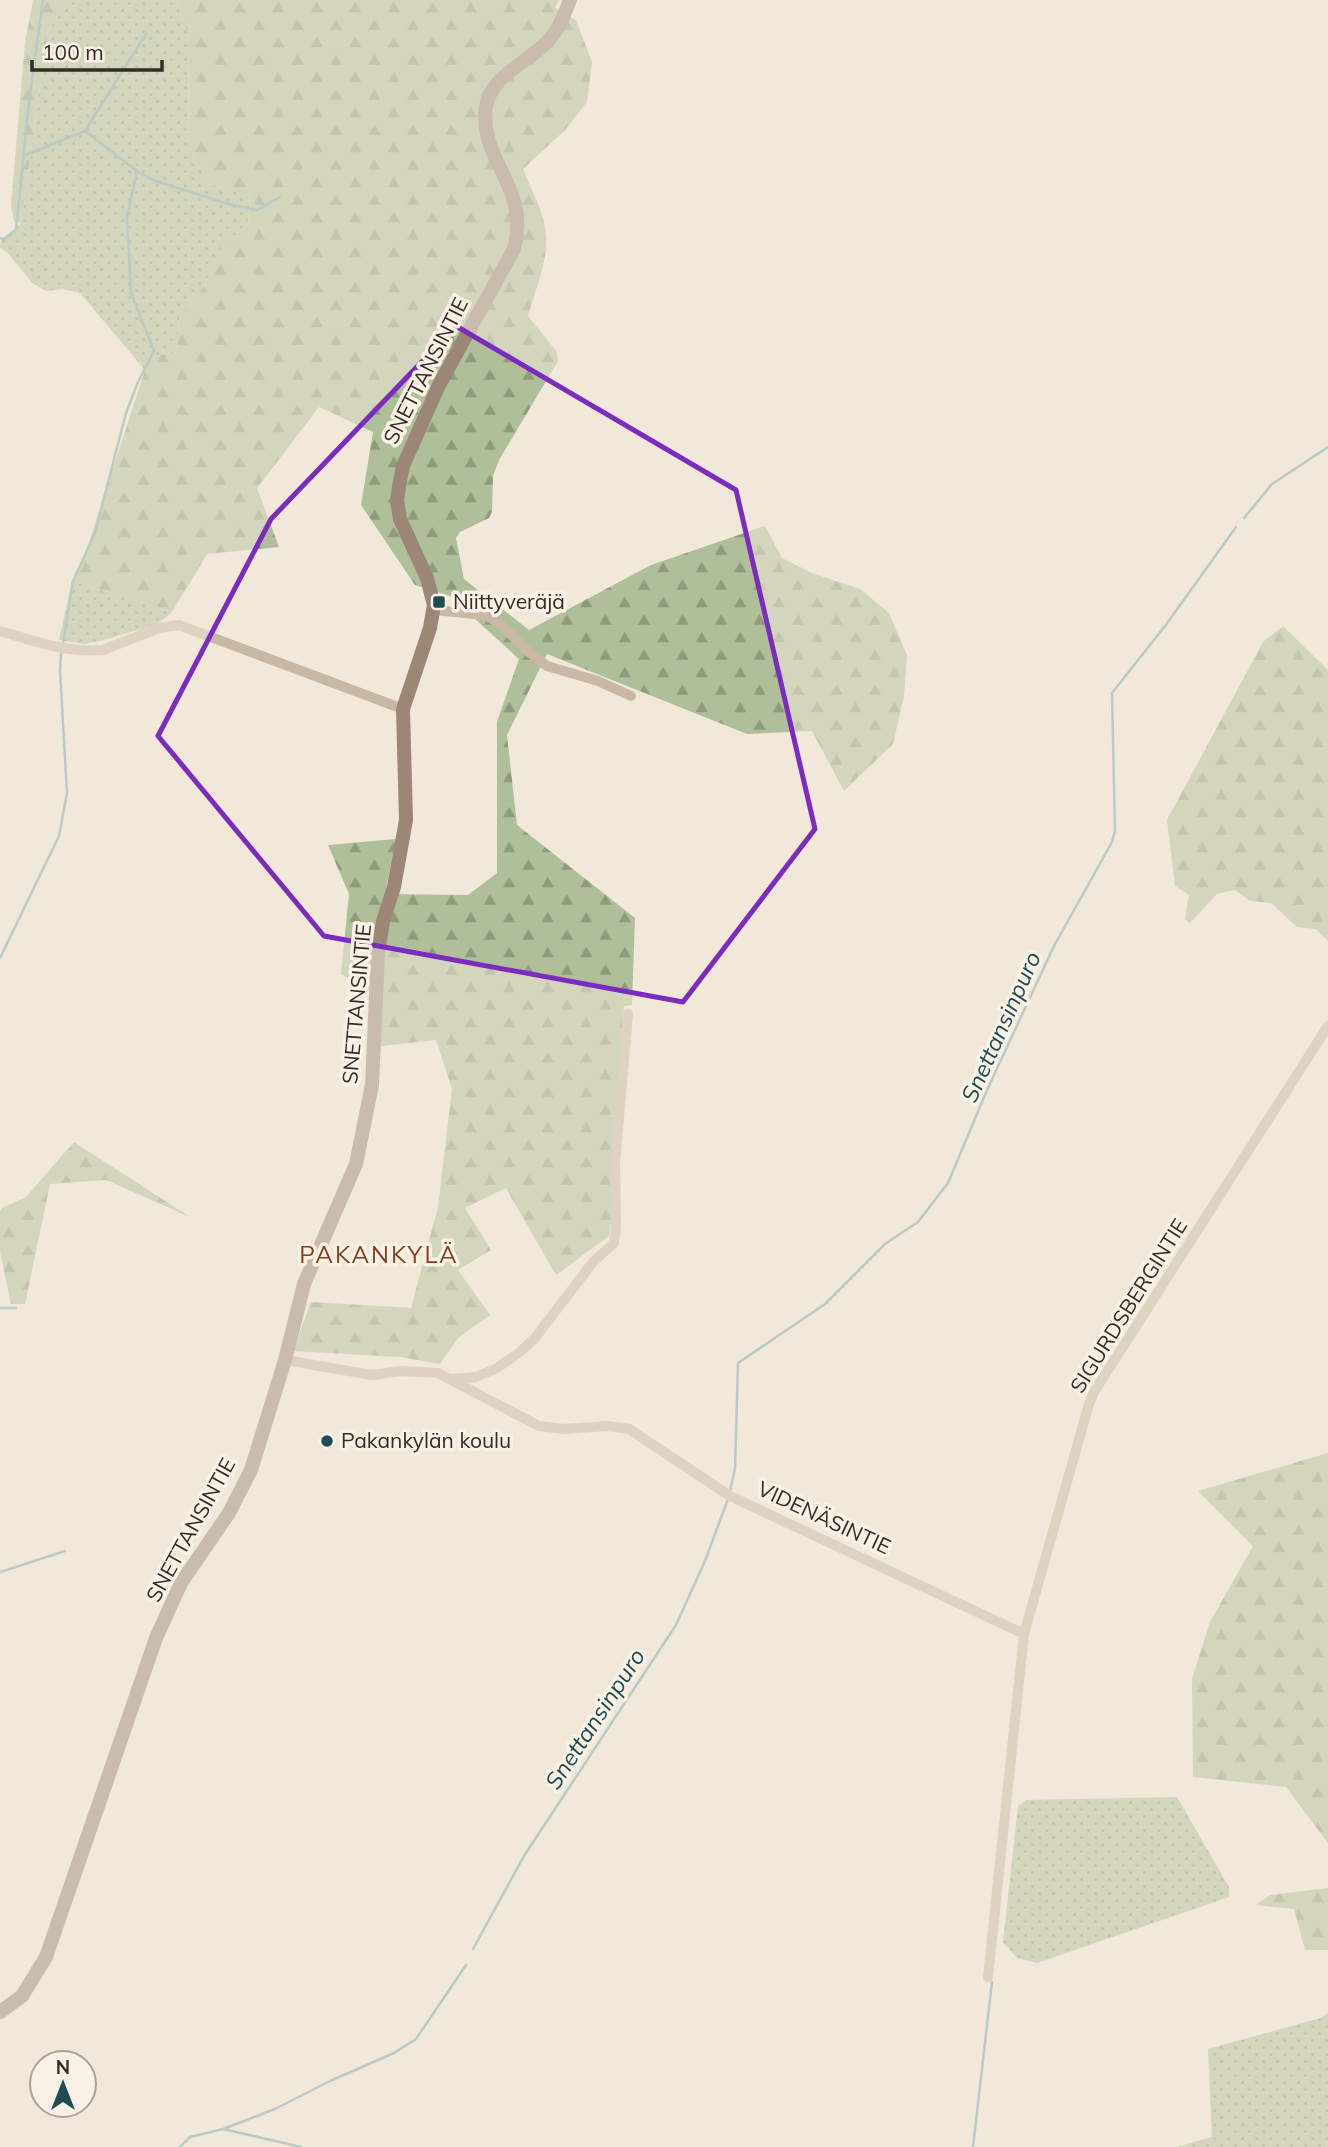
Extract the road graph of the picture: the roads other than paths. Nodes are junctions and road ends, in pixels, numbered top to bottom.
1 (570, 0) edge
2 (434, 610) junction
3 (0, 631) edge
4 (631, 696) dead end
5 (403, 709) junction
6 (628, 1014) dead end
7 (1328, 1026) edge
8 (285, 1360) junction
9 (451, 1379) junction
10 (1024, 1634) junction
11 (988, 1977) dead end
12 (0, 2011) edge

1 - 2 street, SNETTANSINTIE
2 - 4 street
2 - 5 street, SNETTANSINTIE
3 - 5 street
5 - 8 street, SNETTANSINTIE
6 - 9 street
7 - 10 street, SIGURDSBERGINTIE
8 - 9 street, VIDENÄSINTIE
8 - 12 street, SNETTANSINTIE
9 - 10 street, VIDENÄSINTIE
10 - 11 street

